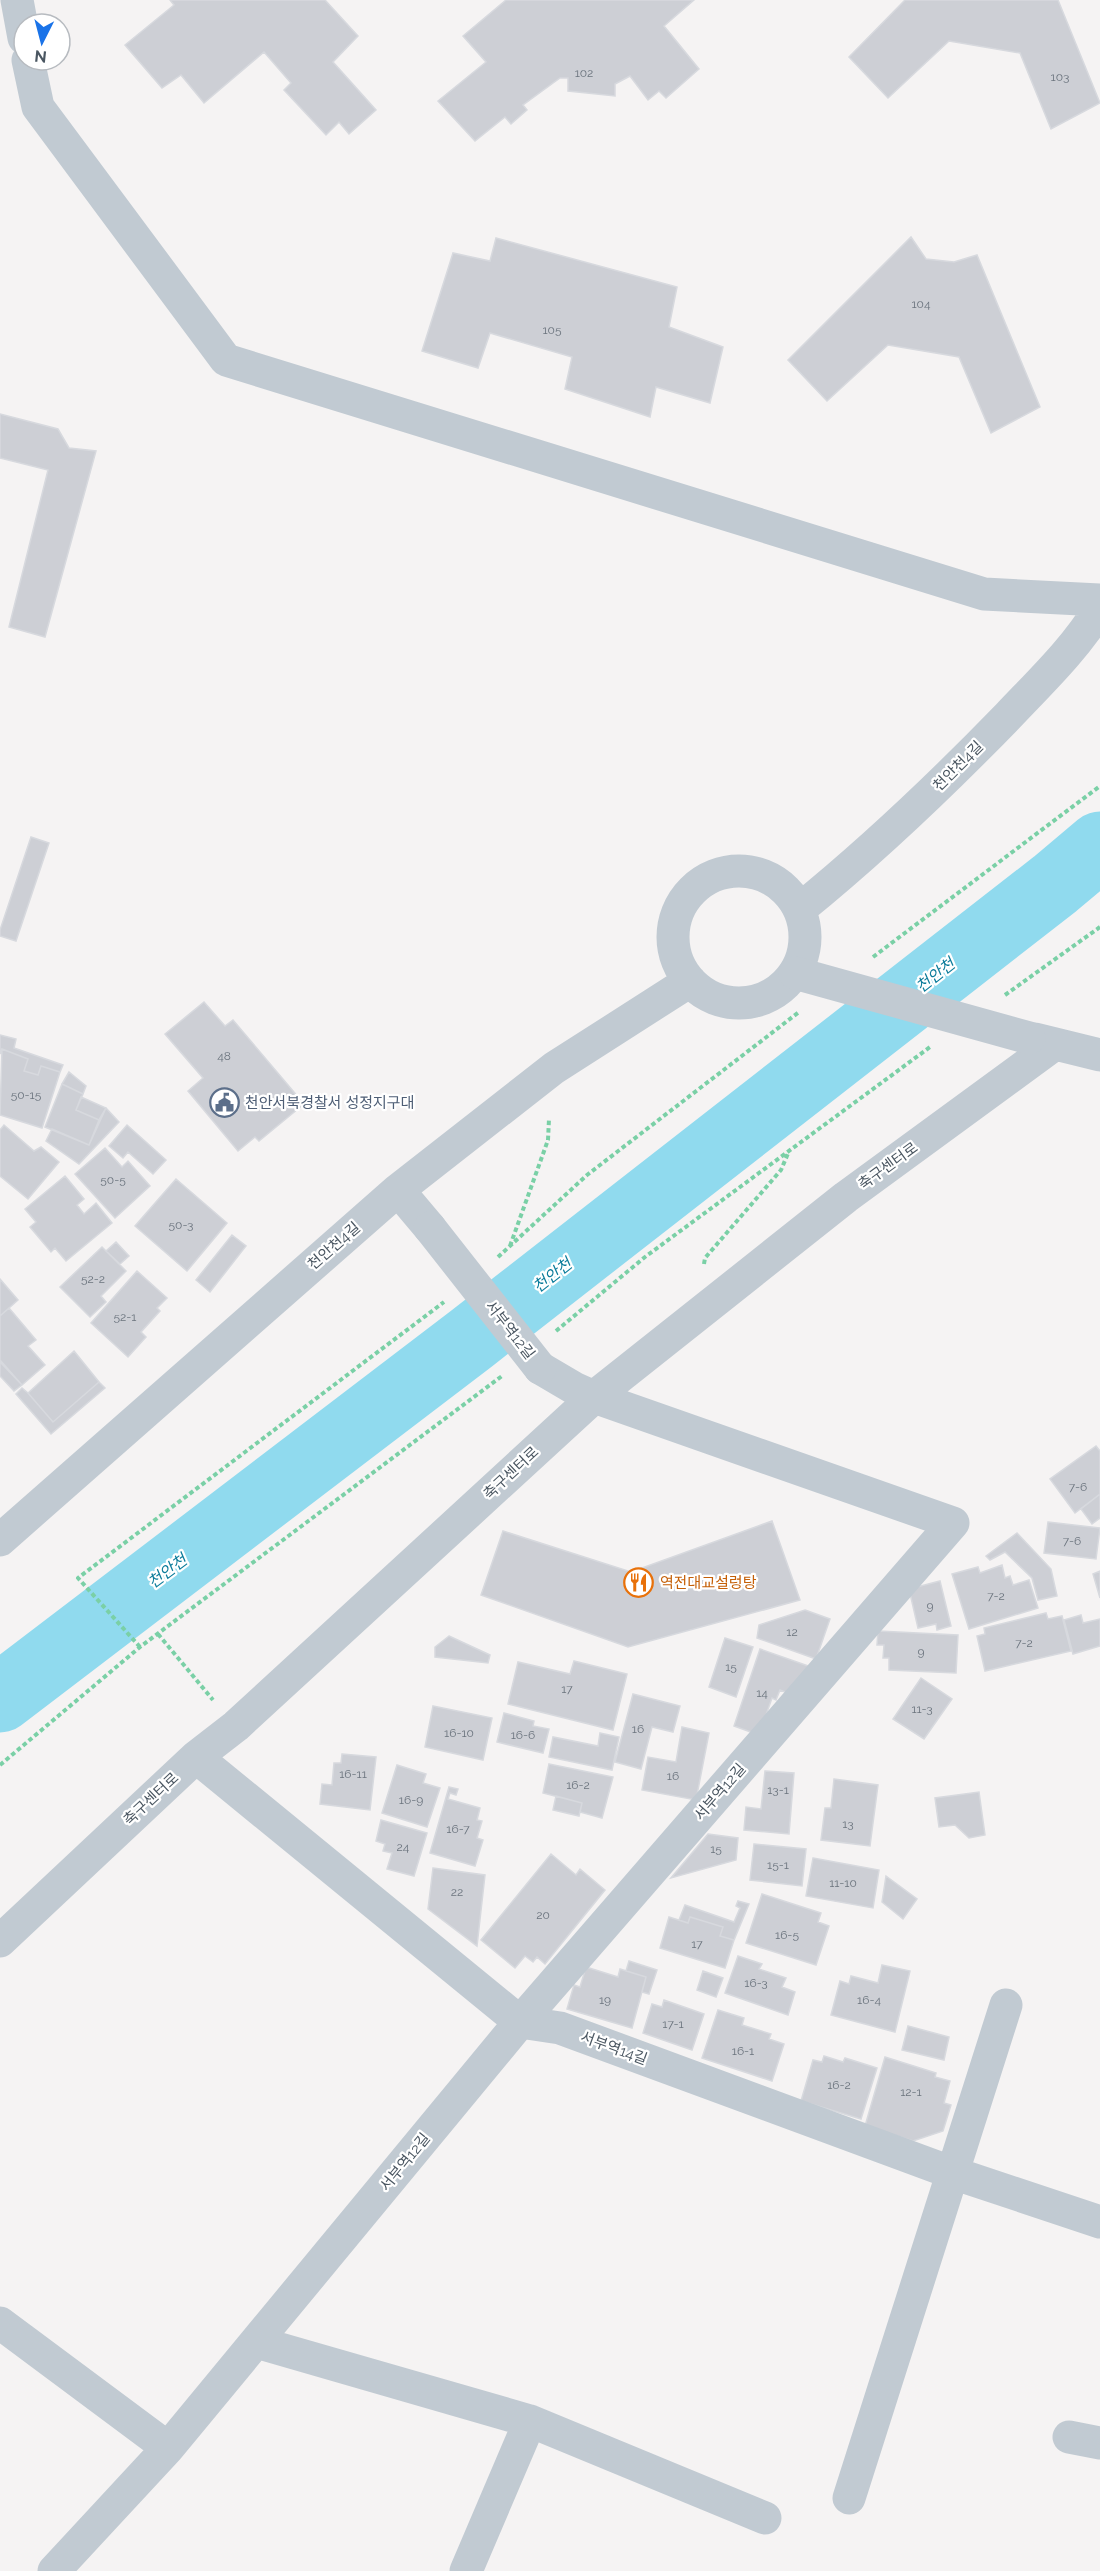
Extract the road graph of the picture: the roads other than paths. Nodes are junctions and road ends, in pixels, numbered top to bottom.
1 (31, 72) edge
2 (1100, 600) edge
3 (1100, 608) edge
4 (800, 909) junction
5 (795, 973) junction
6 (690, 981) junction
7 (1042, 1041) junction
8 (1100, 1055) edge
9 (398, 1190) junction
10 (594, 1397) junction
11 (0, 1540) edge
12 (196, 1757) junction
13 (0, 1941) edge
14 (1006, 2005) dead end
15 (520, 2022) junction
16 (953, 2173) junction
17 (1100, 2222) edge
18 (0, 2323) edge
19 (256, 2342) junction
20 (530, 2421) junction
21 (168, 2448) junction
22 (849, 2498) dead end
23 (765, 2518) dead end
24 (54, 2571) edge
25 (465, 2571) edge

1 - 2 street
3 - 4 street, 천안천4길
4 - 5 street
4 - 6 street
5 - 6 street
5 - 7 street, bridge
6 - 9 street, 천안천4길
7 - 8 street
7 - 10 street, 축구센터로
9 - 10 street, 서부역12길, bridge
9 - 11 street, 천안천4길
10 - 12 street, 축구센터로
10 - 15 street, 서부역12길
12 - 13 street, 축구센터로
12 - 15 street
14 - 16 street
15 - 16 street, 서부역14길
15 - 19 street, 서부역12길
16 - 17 street, 서부역14길
16 - 22 street
18 - 21 street
19 - 20 street
19 - 21 street, 서부역12길
20 - 23 street
20 - 25 street
21 - 24 street, 서부역12길

